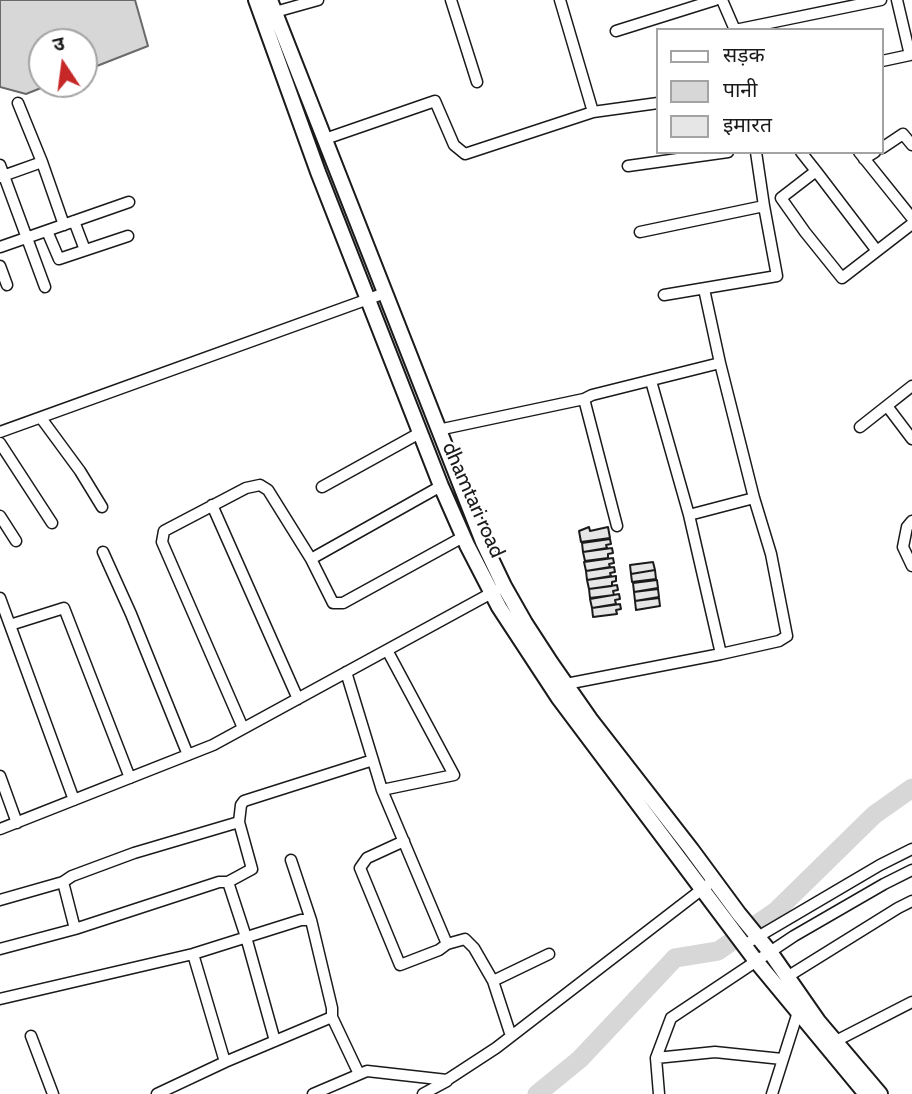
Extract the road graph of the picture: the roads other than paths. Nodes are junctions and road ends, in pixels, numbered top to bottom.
1 (256, 0) edge
2 (318, 0) edge
3 (451, 0) edge
4 (560, 0) edge
5 (715, 0) edge
6 (722, 0) edge
7 (881, 0) edge
8 (897, 0) edge
9 (272, 6) edge
10 (734, 28) edge
11 (745, 28) edge
12 (616, 31) dead end
13 (911, 55) edge
14 (884, 61) edge
15 (477, 82) dead end
16 (18, 103) dead end
17 (656, 103) edge
18 (593, 112) junction
19 (324, 139) junction
20 (912, 145) edge
21 (884, 147) edge
22 (714, 154) edge
23 (756, 154) edge
24 (803, 154) edge
25 (861, 156) edge
26 (41, 162) junction
27 (0, 165) edge
28 (628, 166) dead end
29 (816, 171) junction
30 (3, 177) edge
31 (129, 202) dead end
32 (764, 206) junction
33 (912, 218) edge
34 (69, 223) junction
35 (912, 224) edge
36 (47, 231) junction
37 (640, 232) dead end
38 (128, 236) dead end
39 (28, 238) junction
40 (0, 247) edge
41 (85, 250) junction
42 (877, 251) junction
43 (0, 266) edge
44 (7, 285) dead end
45 (45, 287) dead end
46 (704, 289) junction
47 (385, 293) junction
48 (664, 295) dead end
49 (369, 299) junction
50 (720, 363) junction
51 (651, 381) junction
52 (912, 386) edge
53 (584, 399) junction
54 (887, 406) junction
55 (41, 418) junction
56 (860, 427) dead end
57 (439, 430) junction
58 (0, 432) edge
59 (421, 434) junction
60 (912, 439) edge
61 (0, 443) edge
62 (441, 486) junction
63 (322, 487) dead end
64 (754, 498) junction
65 (212, 505) junction
66 (102, 507) dead end
67 (689, 515) junction
68 (0, 516) edge
69 (912, 521) edge
70 (52, 523) dead end
71 (617, 526) dead end
72 (463, 537) junction
73 (16, 541) dead end
74 (103, 552) dead end
75 (311, 559) junction
76 (912, 566) edge
77 (498, 590) junction
78 (0, 598) edge
79 (10, 625) junction
80 (387, 650) junction
81 (721, 654) junction
82 (346, 672) junction
83 (566, 684) junction
84 (298, 699) junction
85 (243, 729) junction
86 (188, 755) junction
87 (373, 760) junction
88 (0, 776) edge
89 (130, 778) junction
90 (382, 790) junction
91 (74, 800) junction
92 (239, 822) junction
93 (17, 823) junction
94 (0, 829) edge
95 (404, 841) junction
96 (912, 849) edge
97 (292, 860) dead end
98 (912, 870) edge
99 (714, 880) junction
100 (63, 882) junction
101 (228, 882) junction
102 (702, 890) junction
103 (0, 900) edge
104 (912, 901) edge
105 (734, 919) junction
106 (311, 920) junction
107 (75, 929) junction
108 (246, 937) junction
109 (757, 937) junction
110 (447, 944) junction
111 (743, 945) junction
112 (0, 949) edge
113 (769, 952) junction
114 (193, 954) junction
115 (548, 954) dead end
116 (756, 961) junction
117 (787, 977) junction
118 (493, 981) junction
119 (0, 999) edge
120 (912, 1002) edge
121 (798, 1012) junction
122 (332, 1017) junction
123 (511, 1036) junction
124 (31, 1037) dead end
125 (275, 1041) junction
126 (831, 1044) junction
127 (656, 1058) junction
128 (782, 1059) junction
129 (225, 1062) junction
130 (359, 1074) junction
131 (447, 1080) junction
132 (53, 1094) edge
133 (157, 1094) edge
134 (313, 1094) edge
135 (423, 1094) edge
136 (659, 1094) edge
137 (772, 1094) edge
138 (866, 1094) edge
139 (880, 1094) edge

1 - 49 main road, dhamtari road
2 - 9 street
3 - 15 street
4 - 18 street
5 - 12 street
6 - 10 street
7 - 11 street
8 - 13 street
9 - 19 main road
13 - 14 street
16 - 26 street
17 - 18 street
18 - 19 street
19 - 47 main road
20 - 21 street
22 - 28 street
23 - 32 street
24 - 29 street
25 - 33 street
26 - 30 street
26 - 34 street
27 - 30 street
29 - 42 street
29 - 42 street
30 - 39 street
31 - 34 street
32 - 37 street
32 - 46 street
34 - 36 street
34 - 41 street
35 - 42 street
36 - 39 street
36 - 41 street
38 - 41 street
39 - 40 street
39 - 45 street
43 - 44 street
46 - 48 street
46 - 50 street
47 - 49 street
47 - 57 main road
49 - 55 street
49 - 59 main road, dhamtari road
50 - 51 street
50 - 64 street
51 - 53 street
51 - 67 street
52 - 54 street
53 - 57 street
53 - 71 street
54 - 56 street
54 - 60 street
55 - 58 street
55 - 66 street
57 - 77 main road
59 - 62 main road, dhamtari road
59 - 63 street
61 - 70 street
62 - 72 main road, dhamtari road
62 - 75 street
64 - 67 street
64 - 81 street
65 - 75 street
65 - 84 street
65 - 85 street
67 - 81 street
68 - 73 street
69 - 76 street
72 - 75 street
72 - 77 main road, dhamtari road
74 - 86 street
77 - 80 street
77 - 83 main road
77 - 102 main road, dhamtari road
78 - 79 street
79 - 89 street
79 - 91 street
80 - 82 street
80 - 90 street
81 - 83 street
82 - 84 street
82 - 87 street
83 - 99 main road
84 - 85 street
85 - 86 street
86 - 89 street
87 - 90 street
87 - 92 street
88 - 93 street
89 - 91 street
90 - 95 street
91 - 93 street
92 - 100 street
92 - 101 street
93 - 94 street
95 - 110 street
95 - 110 street
96 - 109 street
97 - 106 street
98 - 113 street
99 - 102 street
99 - 105 main road
100 - 103 street
100 - 107 street
101 - 107 street
101 - 108 street
102 - 105 main road, dhamtari road
102 - 123 street
104 - 117 street
105 - 109 main road
105 - 111 main road, dhamtari road
106 - 108 street
106 - 122 street
107 - 112 street
108 - 114 street
108 - 125 street
109 - 111 street
109 - 113 main road
110 - 118 street
111 - 116 main road, dhamtari road
113 - 116 street
113 - 117 main road
114 - 119 street
114 - 129 street
115 - 118 street
116 - 121 main road, dhamtari road
116 - 127 street
117 - 126 main road
118 - 123 street
120 - 126 street
121 - 126 main road, dhamtari road
121 - 128 street
122 - 125 street
122 - 130 street
123 - 131 street
124 - 132 street
125 - 129 street
126 - 138 main road
126 - 139 main road
127 - 128 street
127 - 136 street
128 - 137 street
129 - 133 street
130 - 131 street
130 - 134 street
131 - 135 street

